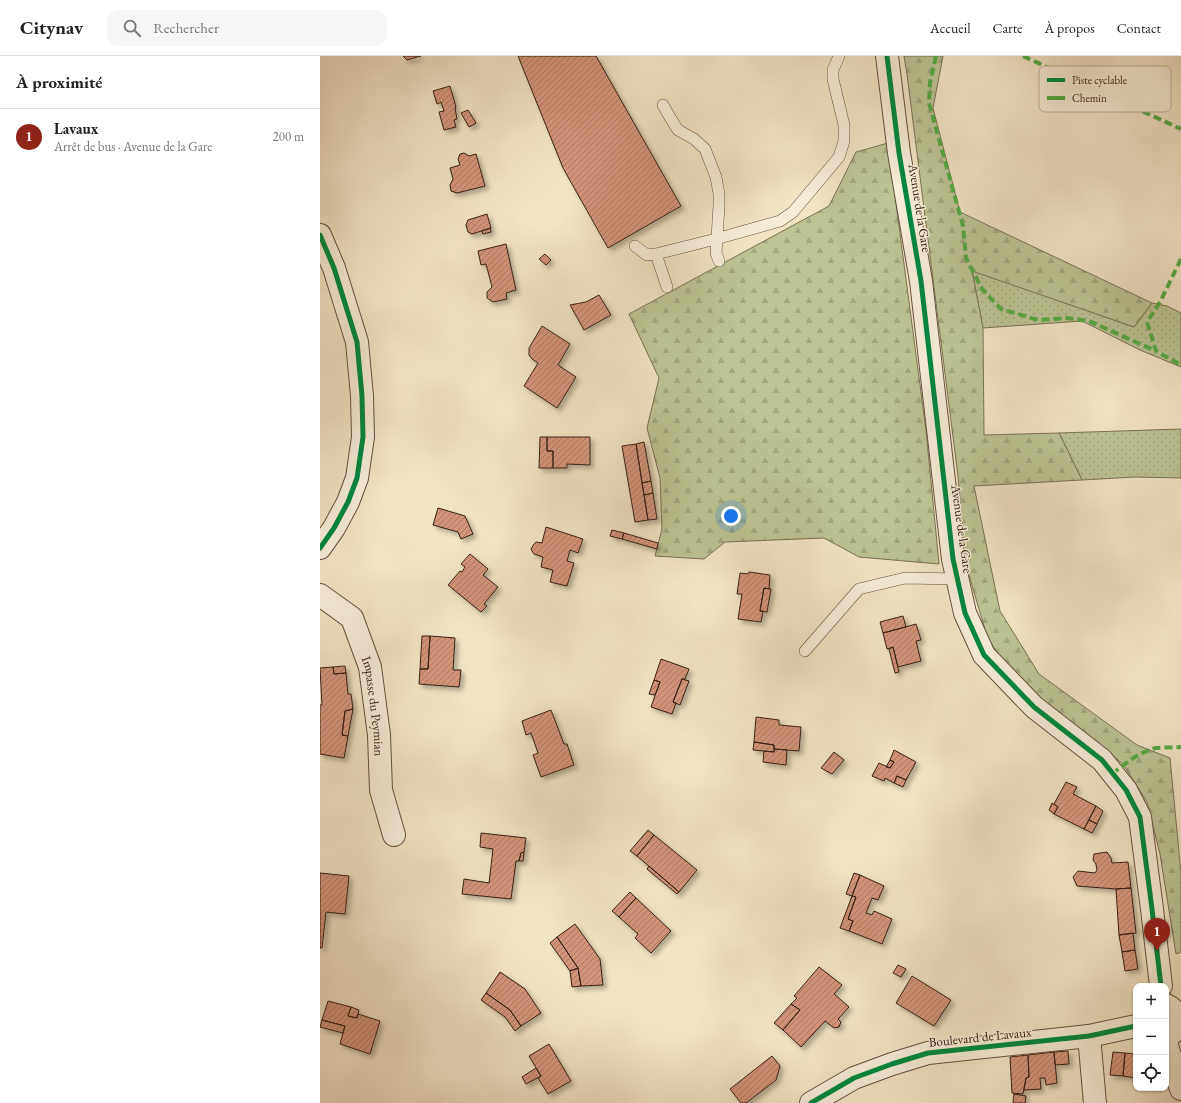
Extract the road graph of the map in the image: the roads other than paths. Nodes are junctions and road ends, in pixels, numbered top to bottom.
1 (839, 56) edge
2 (887, 56) edge
3 (663, 105) dead end
4 (320, 235) edge
5 (716, 239) junction
6 (635, 246) dead end
7 (656, 254) junction
8 (719, 261) dead end
9 (667, 287) dead end
10 (320, 548) edge
11 (958, 579) junction
12 (320, 595) edge
13 (805, 651) dead end
14 (394, 835) dead end
15 (1160, 983) edge
16 (1169, 1006) edge
17 (1133, 1027) edge
18 (1173, 1033) edge
19 (1090, 1036) junction
20 (1181, 1089) edge
21 (811, 1103) edge
22 (1095, 1103) edge

1 - 5 lane
2 - 11 street, Avenue de la Gare
3 - 5 lane
4 - 10 street
5 - 7 lane
5 - 8 lane
6 - 7 lane
7 - 9 lane
11 - 13 lane
11 - 15 street, Avenue de la Gare
12 - 14 street, Impasse du Peymian
16 - 18 street
17 - 19 street, Boulevard de Lavaux
18 - 20 street
19 - 21 street, Boulevard de Lavaux
19 - 22 street

